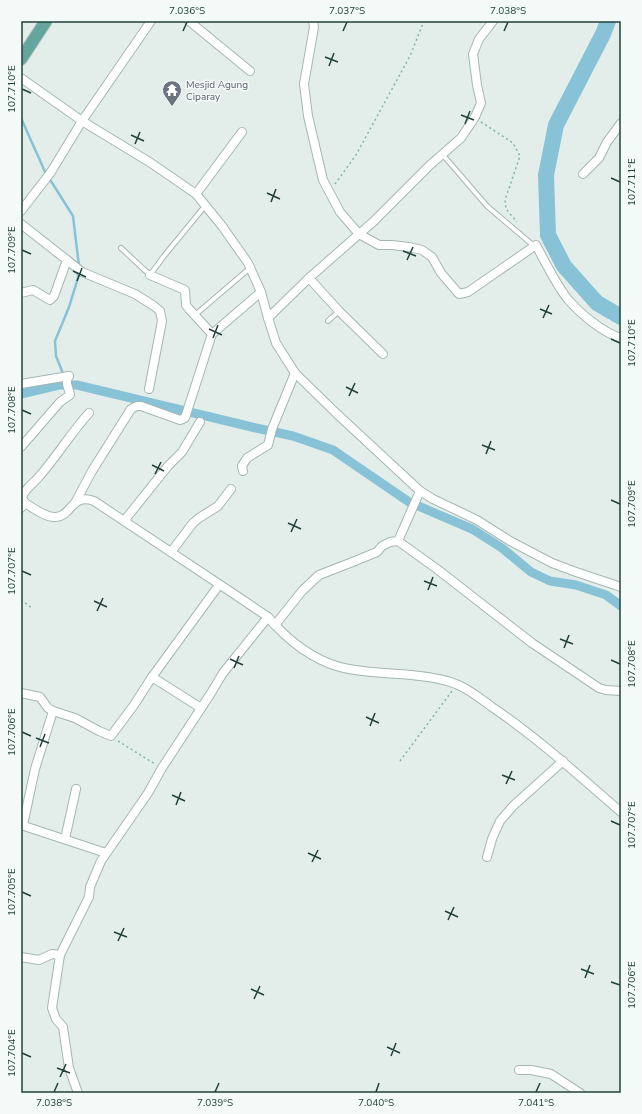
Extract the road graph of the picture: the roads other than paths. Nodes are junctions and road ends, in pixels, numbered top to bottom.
1 (46, 21) edge
2 (151, 21) edge
3 (189, 21) edge
4 (313, 21) edge
5 (493, 21) edge
6 (21, 59) edge
7 (250, 71) dead end
8 (21, 78) edge
9 (82, 121) junction
10 (621, 122) edge
11 (242, 132) dead end
12 (443, 155) junction
13 (583, 174) dead end
14 (196, 194) junction
15 (205, 206) junction
16 (21, 211) edge
17 (21, 224) edge
18 (359, 234) junction
19 (534, 247) junction
20 (121, 248) dead end
21 (67, 260) junction
22 (250, 268) junction
23 (150, 275) junction
24 (309, 278) junction
25 (261, 292) junction
26 (21, 293) edge
27 (339, 311) junction
28 (194, 315) junction
29 (268, 318) junction
30 (328, 321) dead end
31 (212, 334) junction
32 (621, 338) edge
33 (383, 354) dead end
34 (295, 373) junction
35 (21, 384) edge
36 (148, 389) dead end
37 (89, 413) dead end
38 (200, 422) dead end
39 (21, 447) edge
40 (243, 471) dead end
41 (231, 489) dead end
42 (420, 491) junction
43 (75, 504) junction
44 (23, 505) edge
45 (124, 521) junction
46 (398, 541) junction
47 (171, 552) junction
48 (219, 585) junction
49 (620, 585) edge
50 (268, 617) junction
51 (274, 625) junction
52 (152, 677) junction
53 (621, 691) edge
54 (21, 694) edge
55 (200, 708) junction
56 (53, 711) junction
57 (563, 761) junction
58 (76, 789) dead end
59 (621, 812) edge
60 (22, 825) edge
61 (65, 839) junction
62 (106, 854) junction
63 (487, 857) dead end
64 (60, 955) junction
65 (21, 957) edge
66 (519, 1070) dead end
67 (78, 1093) edge
68 (580, 1093) edge

1 - 6 main road
2 - 9 street
3 - 7 street
4 - 18 street
5 - 12 street
8 - 9 street
9 - 14 street
9 - 16 street
10 - 13 street
11 - 14 street
12 - 18 street
12 - 19 lane
14 - 15 street
15 - 22 street
15 - 23 lane
17 - 21 street
18 - 19 street
18 - 24 street
19 - 32 street
20 - 23 lane
21 - 26 street
21 - 36 street
22 - 25 street
22 - 28 lane
23 - 28 street
24 - 27 street
24 - 29 street
25 - 29 street
25 - 31 street
27 - 30 lane
27 - 33 street
28 - 31 street
29 - 34 street
31 - 43 street
34 - 40 street
34 - 42 street
35 - 39 street
37 - 44 street
38 - 45 street
41 - 47 street
42 - 46 street
42 - 49 street
43 - 44 street
43 - 45 street
45 - 47 street
46 - 51 street
46 - 53 street
47 - 48 street
48 - 50 street
48 - 52 street
50 - 51 street
50 - 55 street
51 - 57 street
52 - 55 street
52 - 56 street
54 - 56 street
55 - 62 street
56 - 60 street
57 - 59 street
57 - 63 street
58 - 61 street
60 - 61 street
61 - 62 street
62 - 64 street
64 - 65 street
64 - 67 street
66 - 68 street

